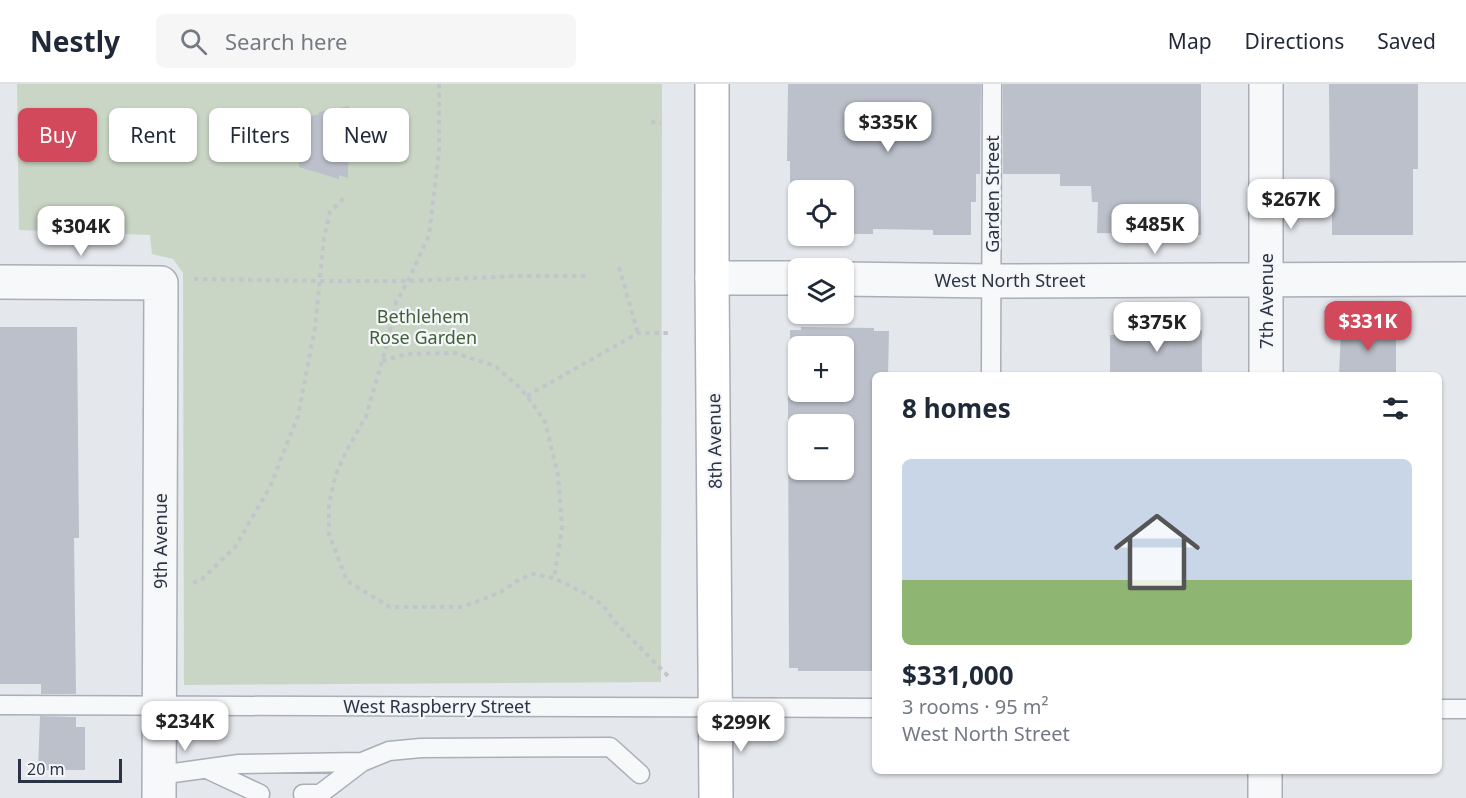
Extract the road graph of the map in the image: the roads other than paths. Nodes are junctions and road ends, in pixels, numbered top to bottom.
1 (712, 84) edge
2 (992, 84) edge
3 (1266, 84) edge
4 (712, 278) junction
5 (788, 279) edge
6 (854, 279) edge
7 (1466, 279) edge
8 (1265, 280) junction
9 (992, 281) junction
10 (0, 282) edge
11 (991, 372) edge
12 (1266, 372) edge
13 (0, 705) edge
14 (159, 705) junction
15 (716, 707) junction
16 (872, 708) edge
17 (1442, 709) edge
18 (1466, 709) edge
19 (362, 762) junction
20 (207, 769) junction
21 (640, 774) dead end
22 (1265, 774) edge
23 (159, 786) edge
24 (261, 794) dead end
25 (303, 794) dead end
26 (716, 798) edge
27 (1265, 798) edge

1 - 4 main road, 8th Avenue
2 - 9 lane, Garden Street
3 - 8 street, 7th Avenue
4 - 5 street
4 - 15 main road, 8th Avenue
6 - 9 street, West North Street
7 - 8 street, West North Street
8 - 9 street, West North Street
8 - 12 street, 7th Avenue
9 - 11 lane, Garden Street
10 - 14 street, 9th Avenue
13 - 14 lane, West Raspberry Street
14 - 15 lane, West Raspberry Street
14 - 23 street, 9th Avenue
15 - 16 lane, West Raspberry Street
15 - 26 main road, 8th Avenue
17 - 18 lane
19 - 20 lane
19 - 21 lane
19 - 25 lane
20 - 23 lane
20 - 24 lane
22 - 27 street

